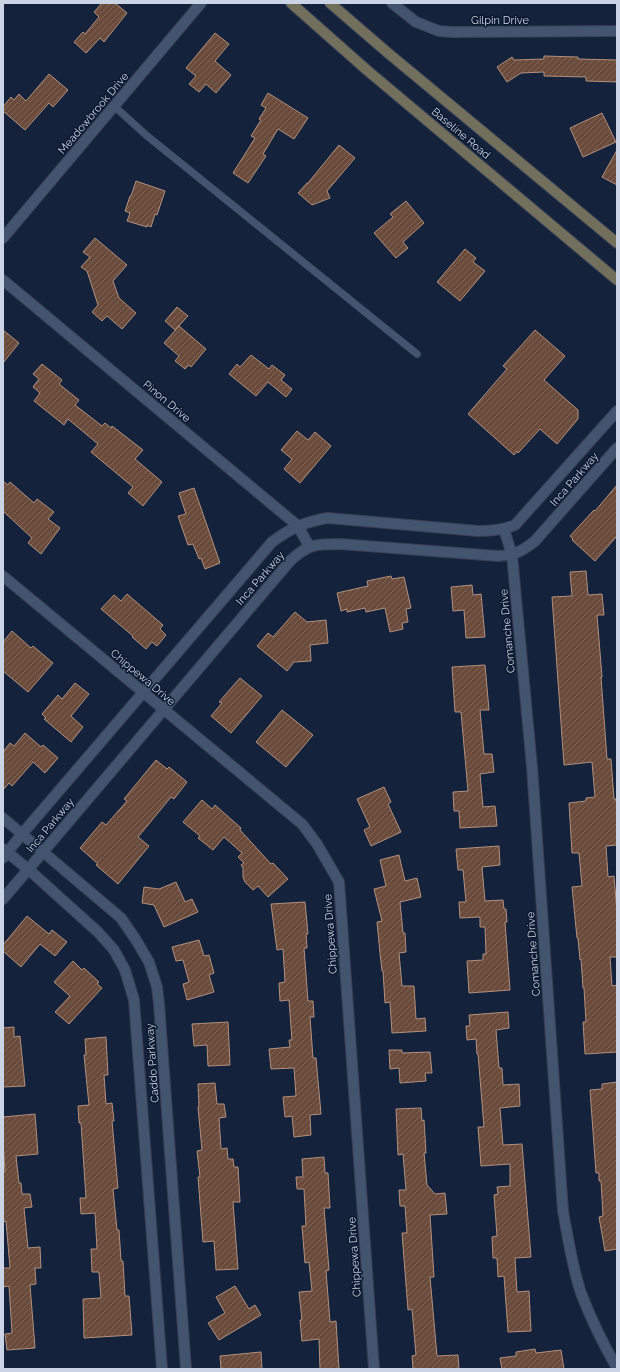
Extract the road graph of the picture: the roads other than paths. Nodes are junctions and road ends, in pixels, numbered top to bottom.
1 (201, 3) edge
2 (291, 3) edge
3 (330, 3) edge
4 (392, 3) edge
5 (617, 31) edge
6 (114, 106) junction
7 (3, 238) edge
8 (617, 243) edge
9 (3, 280) edge
10 (617, 280) edge
11 (417, 354) dead end
12 (617, 411) edge
13 (617, 448) edge
14 (298, 526) junction
15 (504, 529) junction
16 (309, 546) junction
17 (512, 555) junction
18 (3, 576) edge
19 (143, 693) junction
20 (164, 710) junction
21 (3, 818) edge
22 (22, 834) junction
23 (43, 852) junction
24 (5, 853) edge
25 (28, 869) junction
26 (3, 899) edge
27 (617, 1368) edge
28 (162, 1369) edge
29 (186, 1369) edge
30 (374, 1369) edge

1 - 6 street, Meadowbrook Drive
2 - 10 main road, Baseline Road
3 - 8 main road, Baseline Road
4 - 5 street, Gilpin Drive
6 - 7 street, Meadowbrook Drive
6 - 11 lane
9 - 14 street, Pinon Drive
12 - 15 street, Inca Parkway
13 - 17 street, Inca Parkway
14 - 15 street, Inca Parkway
14 - 16 street, Pinon Drive
14 - 19 street, Inca Parkway
15 - 17 street, Comanche Drive
16 - 17 street, Inca Parkway
16 - 20 street, Inca Parkway
17 - 27 street, Comanche Drive
18 - 19 street, Chippewa Drive
19 - 20 street, Chippewa Drive
19 - 22 street, Inca Parkway
20 - 23 street, Inca Parkway
20 - 30 street, Chippewa Drive
21 - 22 street, Caddo Parkway
22 - 23 street, Caddo Parkway
22 - 24 street, Inca Parkway
23 - 25 street, Inca Parkway
23 - 29 street, Caddo Parkway
24 - 25 street, Caddo Parkway
25 - 26 street, Inca Parkway
25 - 28 street, Caddo Parkway

